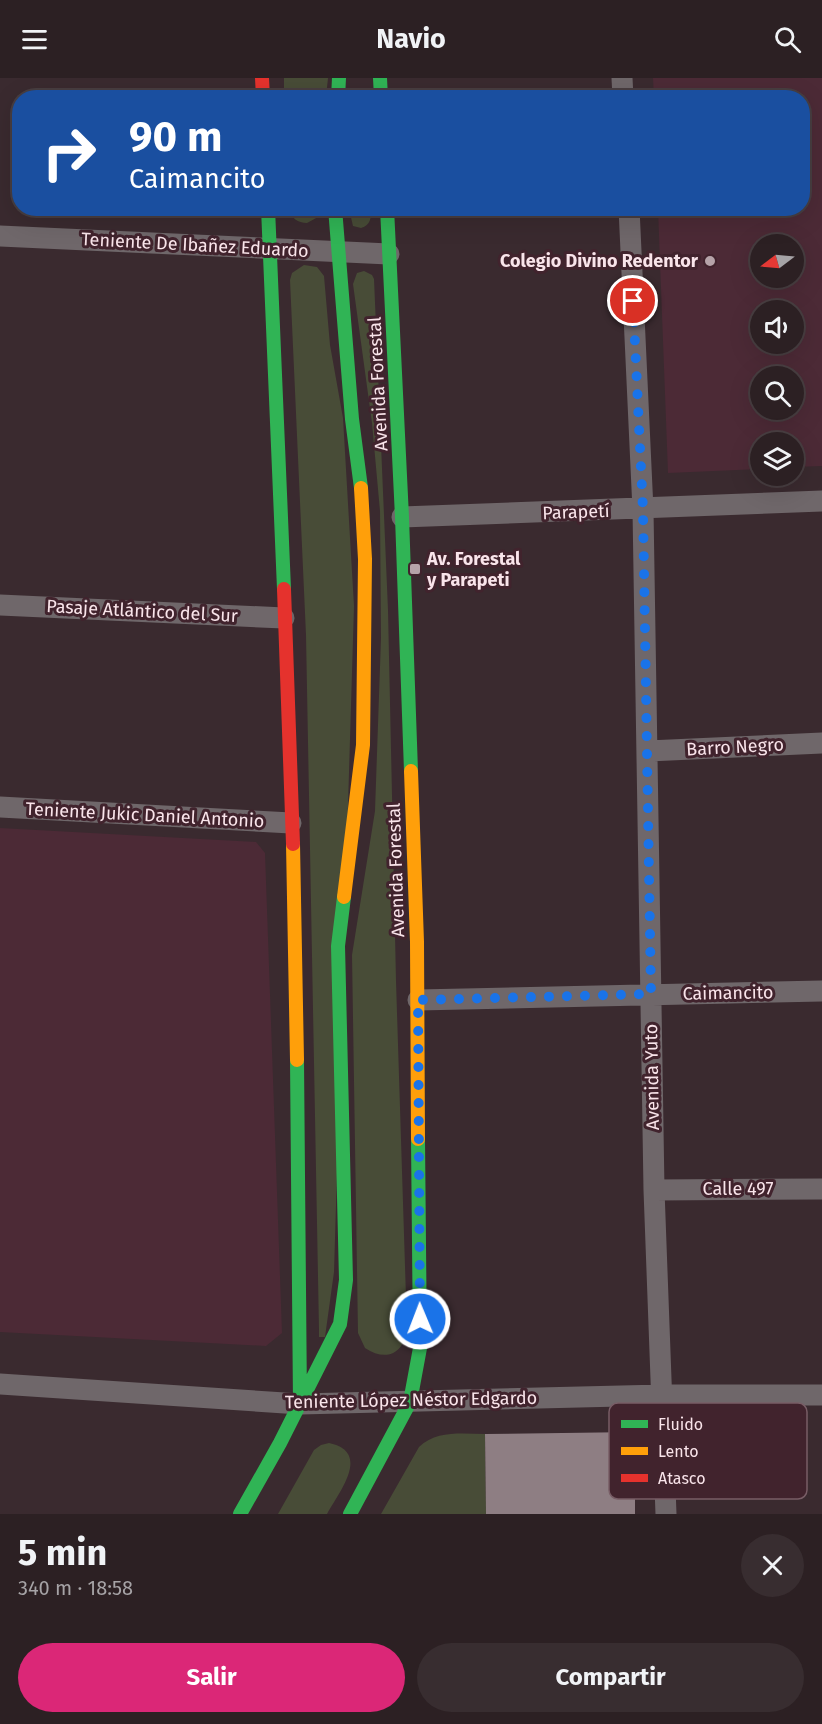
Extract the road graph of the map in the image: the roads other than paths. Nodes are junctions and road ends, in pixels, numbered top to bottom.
1 (268, 216) edge
2 (336, 216) edge
3 (387, 216) edge
4 (628, 216) edge
5 (0, 236) edge
6 (270, 248) junction
7 (339, 251) junction
8 (389, 254) junction
9 (822, 501) edge
10 (643, 510) junction
11 (402, 517) junction
12 (0, 605) edge
13 (284, 618) junction
14 (822, 743) edge
15 (648, 751) junction
16 (0, 807) edge
17 (291, 823) junction
18 (822, 991) edge
19 (651, 994) junction
20 (418, 1000) junction
21 (822, 1189) edge
22 (654, 1190) junction
23 (0, 1384) edge
24 (662, 1395) junction
25 (822, 1395) edge
26 (410, 1402) junction
27 (662, 1403) edge
28 (300, 1404) junction
29 (665, 1499) edge
30 (240, 1514) edge
31 (350, 1514) edge
32 (666, 1514) edge

1 - 6 main road, Avenida Forestal
2 - 7 main road, Avenida Forestal
3 - 8 main road, Avenida Forestal
4 - 10 street, Avenida Yuto
5 - 6 street, Teniente De Ibañez Eduardo
6 - 7 street, Teniente De Ibañez Eduardo
6 - 13 main road, Avenida Forestal
7 - 8 street, Teniente De Ibañez Eduardo
7 - 28 main road, Avenida Forestal
8 - 11 main road, Avenida Forestal
9 - 10 street, Parapetí
10 - 11 street, Parapetí
10 - 15 street, Avenida Yuto
11 - 20 main road, Avenida Forestal
12 - 13 street, Pasaje Atlántico del Sur
13 - 17 main road, Avenida Forestal
14 - 15 street, Barro Negro
15 - 19 street, Avenida Yuto
16 - 17 street, Teniente Jukic Daniel Antonio
17 - 28 main road, Avenida Forestal
18 - 19 street, Caimancito
19 - 20 street, Caimancito
19 - 22 street, Avenida Yuto
20 - 26 main road, Avenida Forestal
21 - 22 street, Calle 497
22 - 24 street, Avenida Yuto
23 - 28 street, Teniente López Néstor Edgardo
24 - 25 street, Teniente López Néstor Edgardo
24 - 26 street, Teniente López Néstor Edgardo
24 - 27 street, Avenida Yuto
26 - 28 street, Teniente López Néstor Edgardo
26 - 31 main road, Avenida Forestal
28 - 30 main road, Avenida Forestal
29 - 32 street, Avenida Yuto

